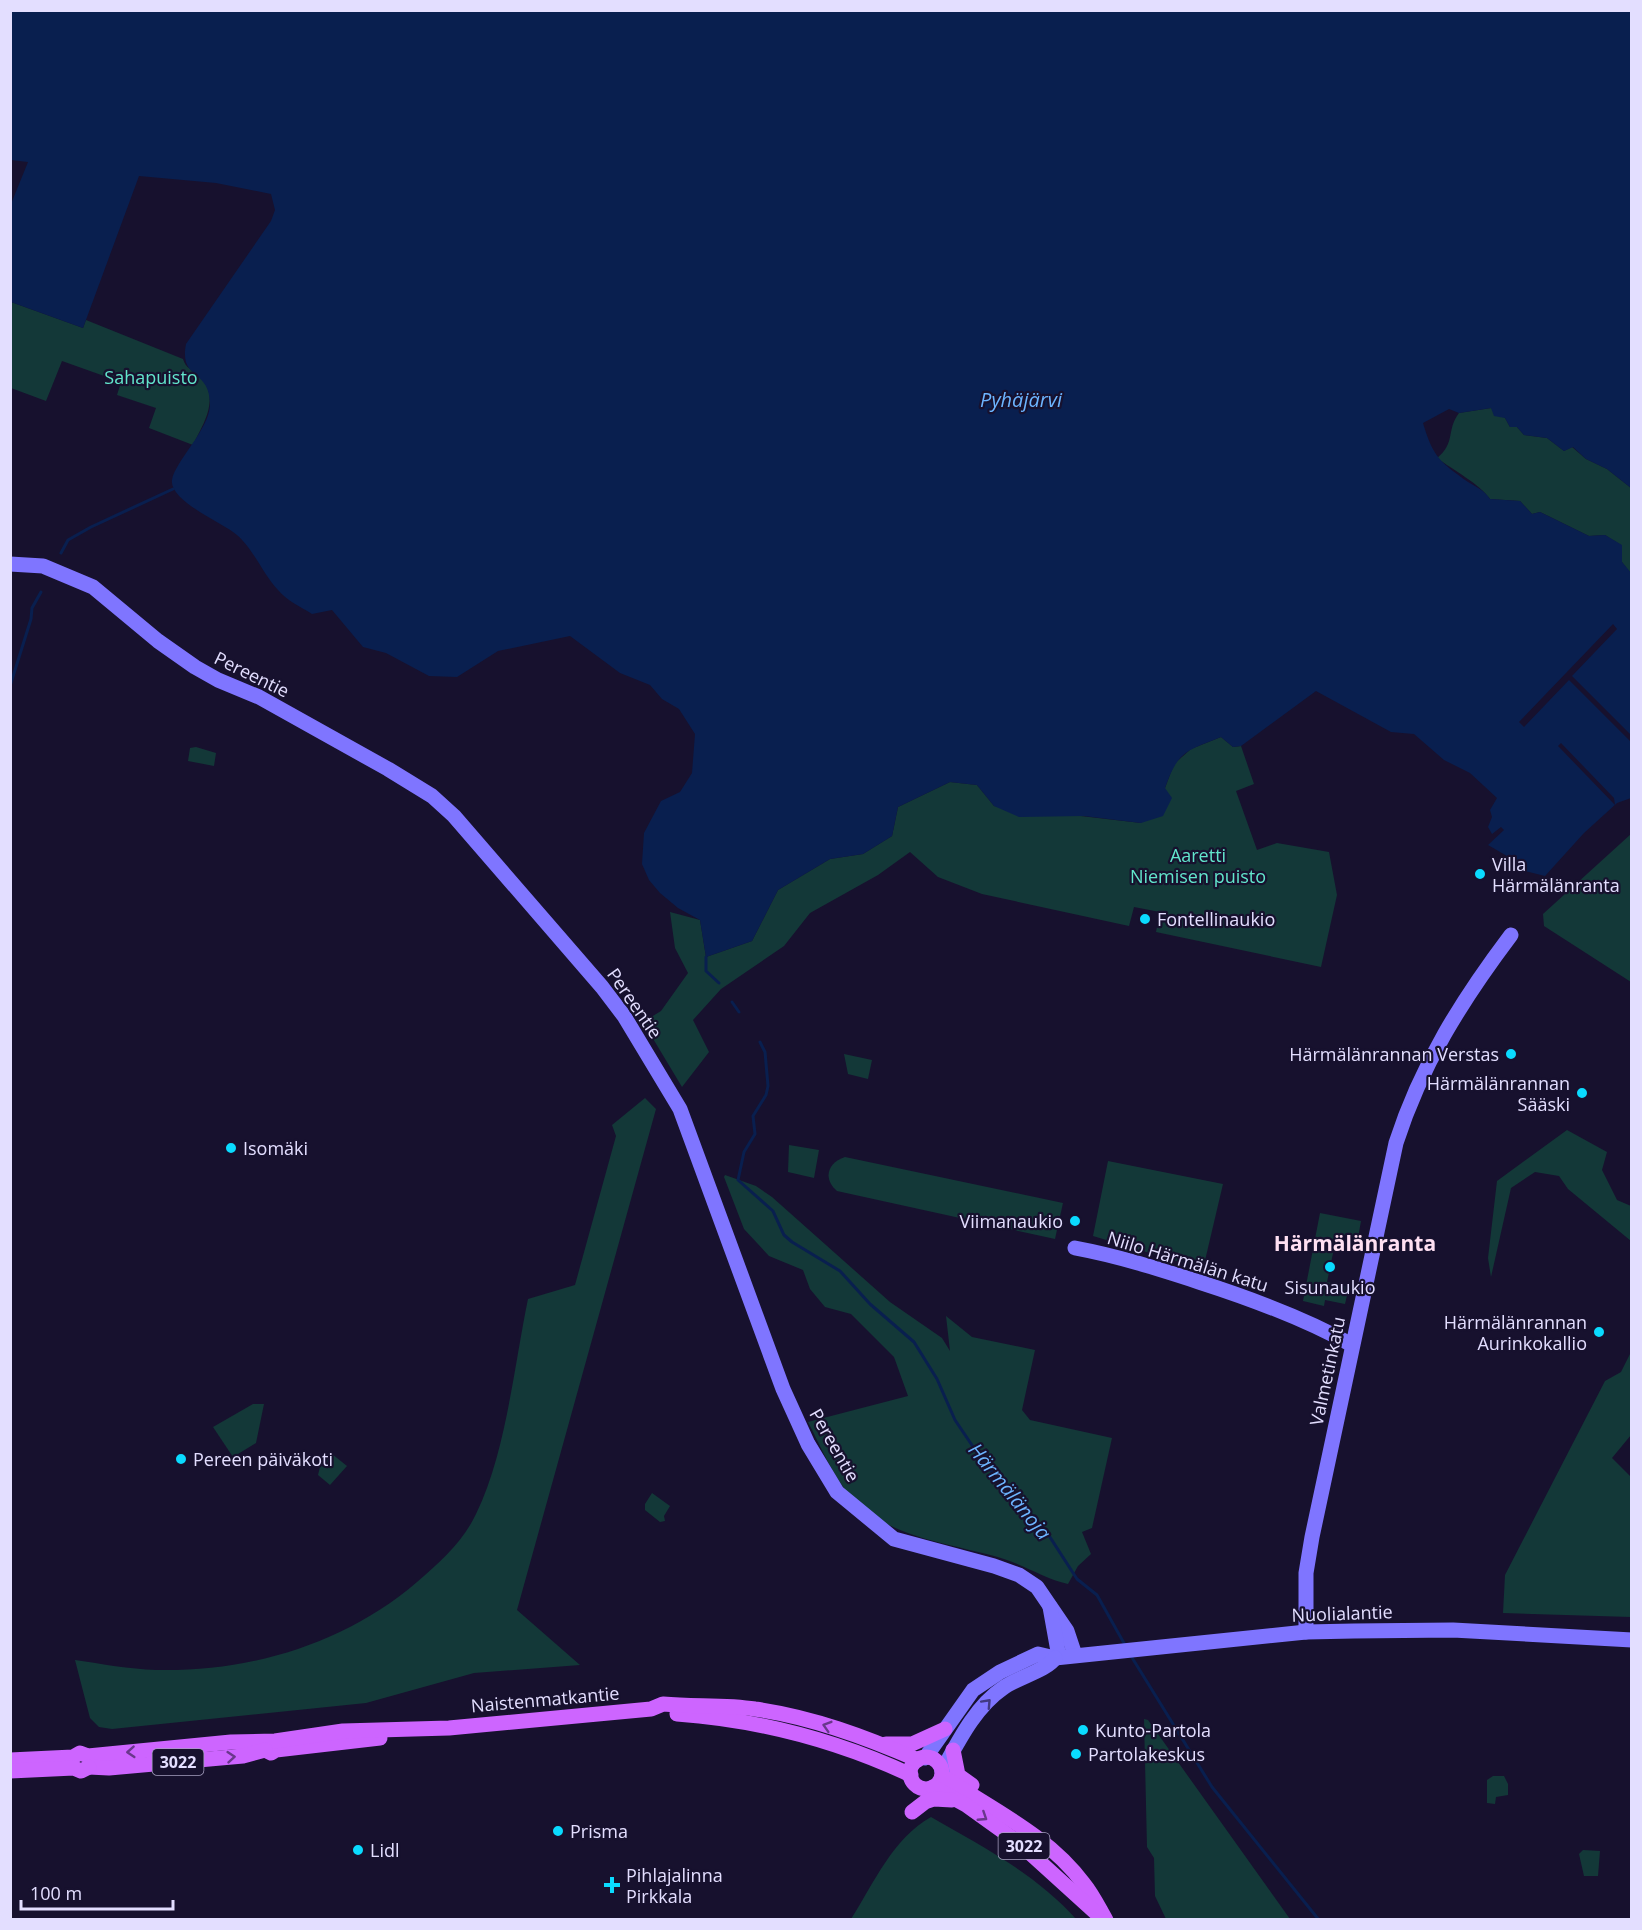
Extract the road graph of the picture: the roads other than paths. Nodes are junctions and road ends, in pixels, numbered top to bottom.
1 (10, 564) edge
2 (1511, 935) dead end
3 (1076, 1248) dead end
4 (1352, 1345) junction
5 (1050, 1605) junction
6 (1306, 1632) junction
7 (1632, 1640) edge
8 (1075, 1655) junction
9 (1057, 1658) junction
10 (651, 1709) junction
11 (945, 1730) junction
12 (883, 1745) junction
13 (847, 1747) junction
14 (953, 1750) junction
15 (921, 1759) junction
16 (10, 1760) edge
17 (81, 1762) junction
18 (10, 1772) edge
19 (911, 1775) junction
20 (939, 1778) junction
21 (906, 1791) dead end
22 (954, 1800) junction
23 (992, 1807) junction
24 (912, 1812) dead end
25 (1105, 1920) edge

1 - 5 street, Pereentie
2 - 4 street, Valmetinkatu
3 - 4 street, Niilo Härmälän katu
4 - 6 street, Valmetinkatu
5 - 8 street, Pereentie
5 - 9 street
6 - 7 street, Nuolialantie
6 - 8 street, Nuolialantie
8 - 9 street, Nuolialantie
9 - 11 street, Nuolialantie
14 -> 9 street, Nuolialantie
12 -> 10 main road, Naistenmatkantie
10 - 13 main road, Naistenmatkantie
10 - 17 main road, Naistenmatkantie / 3022
11 - 12 main road
11 - 15 street, Nuolialantie
12 - 15 main road, Naistenmatkantie
13 - 19 main road, Naistenmatkantie
13 - 21 main road
14 - 20 street, Nuolialantie
14 - 23 main road
15 - 19 main road
15 - 20 main road
16 - 17 main road, Naistenmatkantie
17 - 18 main road, Naistenmatkantie / 3022
19 - 20 main road
20 - 22 main road, 3022
20 - 23 main road, 3022
22 - 24 main road
22 -> 25 main road, 3022
23 - 25 main road, 3022

